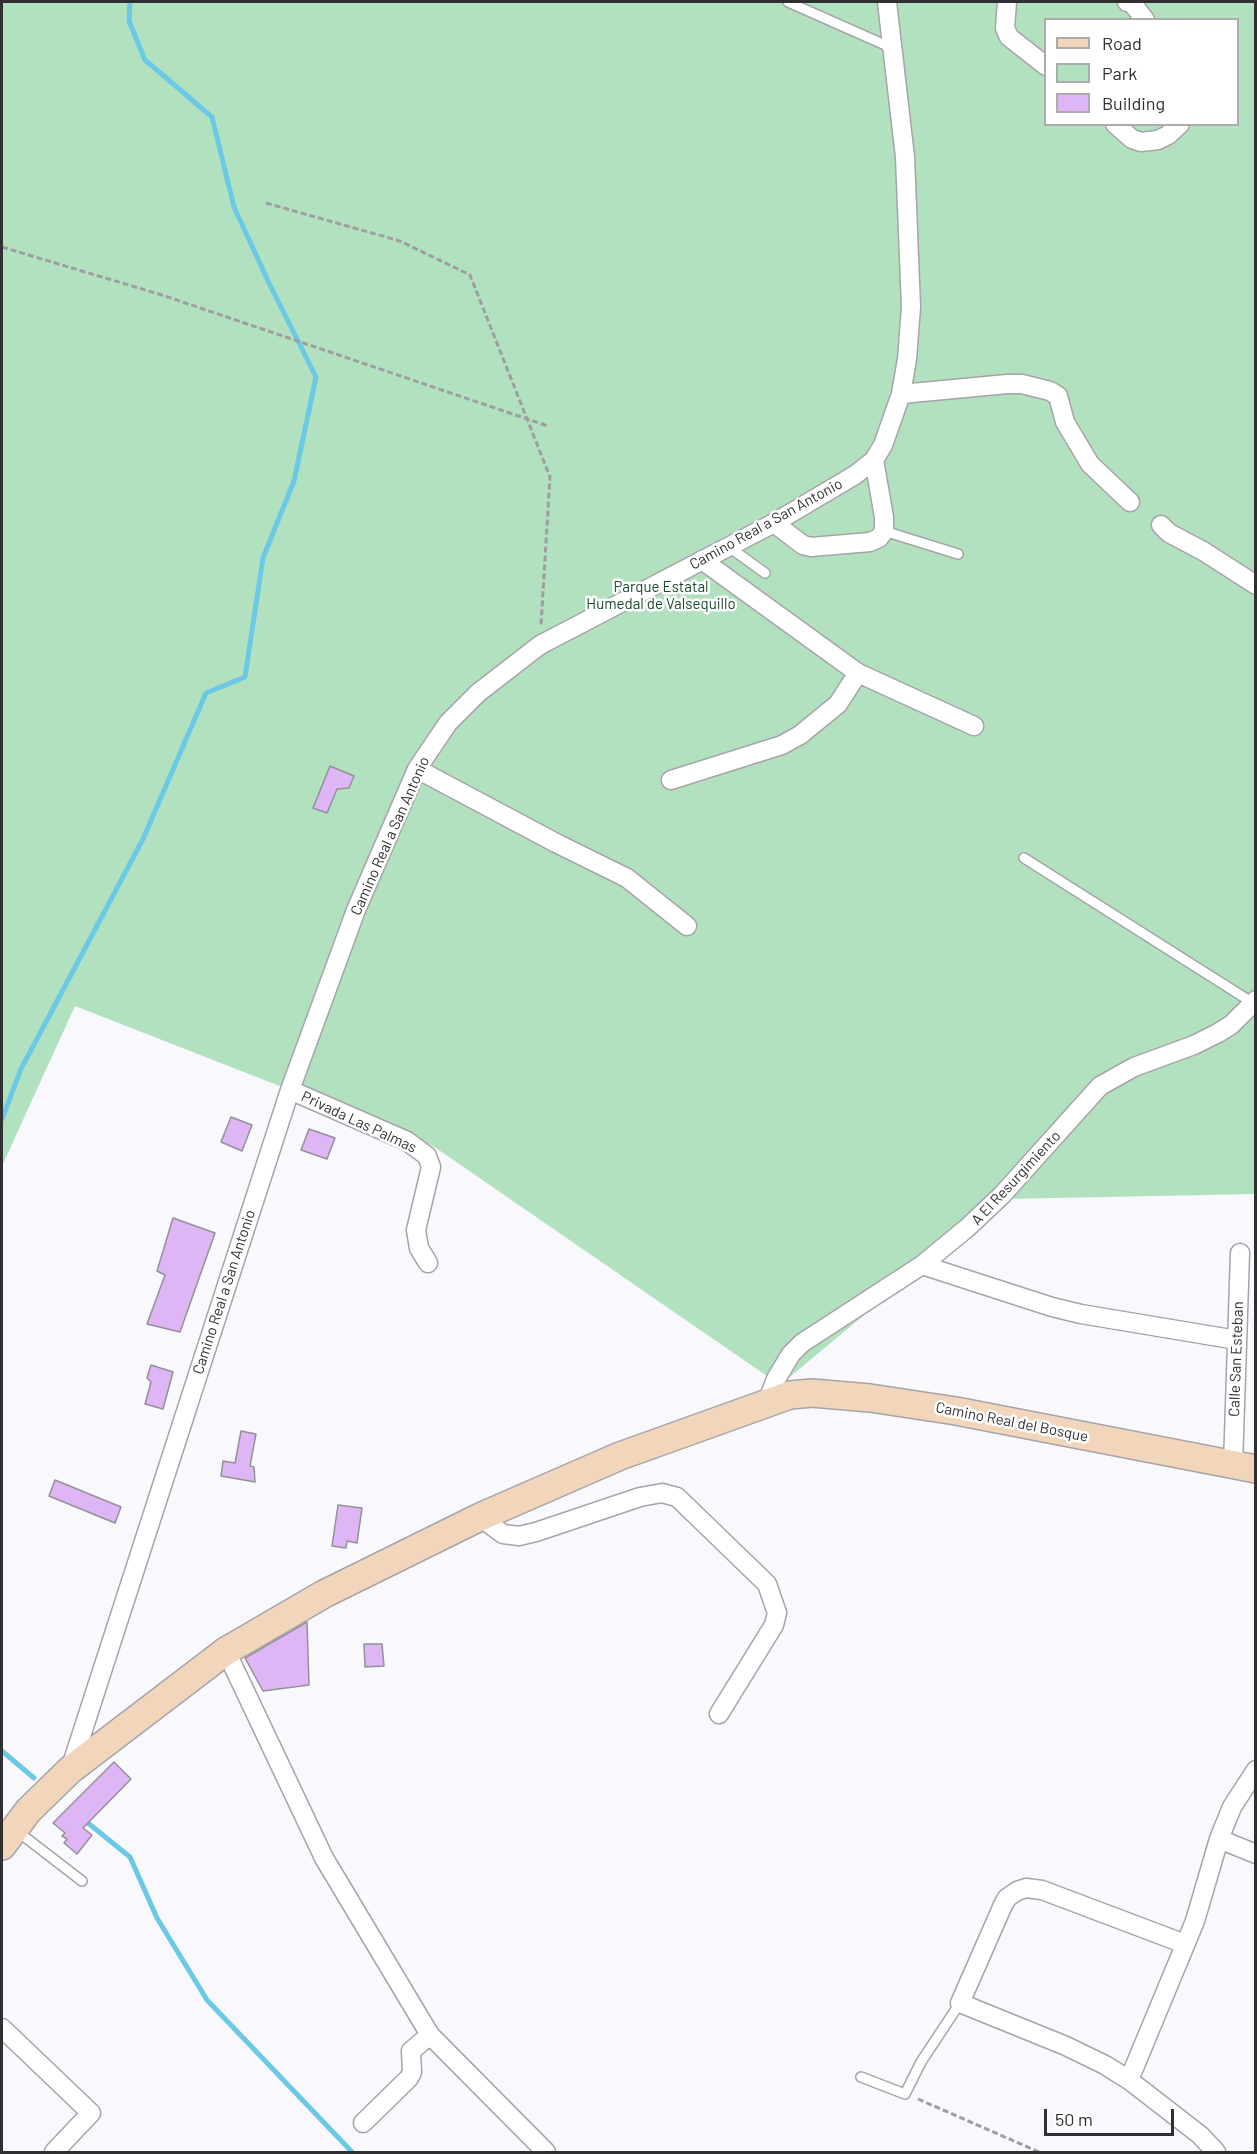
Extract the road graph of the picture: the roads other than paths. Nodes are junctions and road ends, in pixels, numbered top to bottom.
1 (788, 2) edge
2 (887, 2) edge
3 (1007, 2) edge
4 (1130, 2) edge
5 (1143, 18) edge
6 (892, 48) junction
7 (1044, 64) edge
8 (1117, 126) edge
9 (1178, 126) edge
10 (902, 394) junction
11 (874, 459) junction
12 (1130, 502) dead end
13 (774, 523) junction
14 (1161, 525) dead end
15 (884, 531) junction
16 (729, 547) junction
17 (958, 554) dead end
18 (702, 560) junction
19 (765, 573) dead end
20 (1256, 585) edge
21 (858, 673) junction
22 (974, 726) dead end
23 (417, 769) junction
24 (671, 780) dead end
25 (1024, 858) dead end
26 (687, 926) dead end
27 (1254, 1001) edge
28 (290, 1090) junction
29 (1240, 1253) dead end
30 (428, 1263) dead end
31 (921, 1265) junction
32 (1237, 1340) junction
33 (767, 1402) junction
34 (1244, 1467) edge
35 (480, 1517) junction
36 (226, 1651) junction
37 (719, 1714) dead end
38 (70, 1770) junction
39 (1256, 1770) edge
40 (8, 1838) edge
41 (1218, 1839) junction
42 (1256, 1854) edge
43 (82, 1881) dead end
44 (1185, 1944) junction
45 (960, 2003) junction
46 (2, 2028) edge
47 (430, 2035) junction
48 (861, 2077) dead end
49 (1129, 2080) junction
50 (363, 2123) dead end
51 (54, 2152) edge
52 (546, 2152) edge
53 (1216, 2152) edge

1 - 6 lane
2 - 6 street, Camino Real a San Antonio
3 - 7 street
4 - 5 street
6 - 10 street, Camino Real a San Antonio
8 - 9 street
10 - 11 street, Camino Real a San Antonio
10 - 12 street
11 - 13 street, Camino Real a San Antonio
11 - 15 street
13 - 15 street
13 - 16 street, Camino Real a San Antonio
14 - 20 street
15 - 17 lane
16 - 18 street, Camino Real a San Antonio
16 - 19 lane
18 - 21 street
18 - 23 street, Camino Real a San Antonio
21 - 22 street
21 - 24 street
23 - 26 street
23 - 28 street, Camino Real a San Antonio
25 - 27 lane
27 - 31 street, A El Resurgimiento
28 - 30 street, Privada Las Palmas
28 - 38 street, Camino Real a San Antonio
29 - 32 street, Calle San Esteban
31 - 32 street
31 - 33 street, A El Resurgimiento
32 - 34 street, Calle San Esteban
33 - 34 street, Camino Real del Bosque
33 - 35 street, Camino Real a San Antonio
35 - 36 street, Camino Real a San Antonio
35 - 37 street
36 - 38 street, Camino Real a San Antonio
36 - 47 street
38 - 40 street, Camino Real a San Antonio
39 - 41 street
40 - 43 lane
41 - 42 street
41 - 44 street
44 - 45 street
44 - 49 street
45 - 48 lane
45 - 49 street
46 - 51 street
47 - 50 street
47 - 52 street
49 - 53 street

